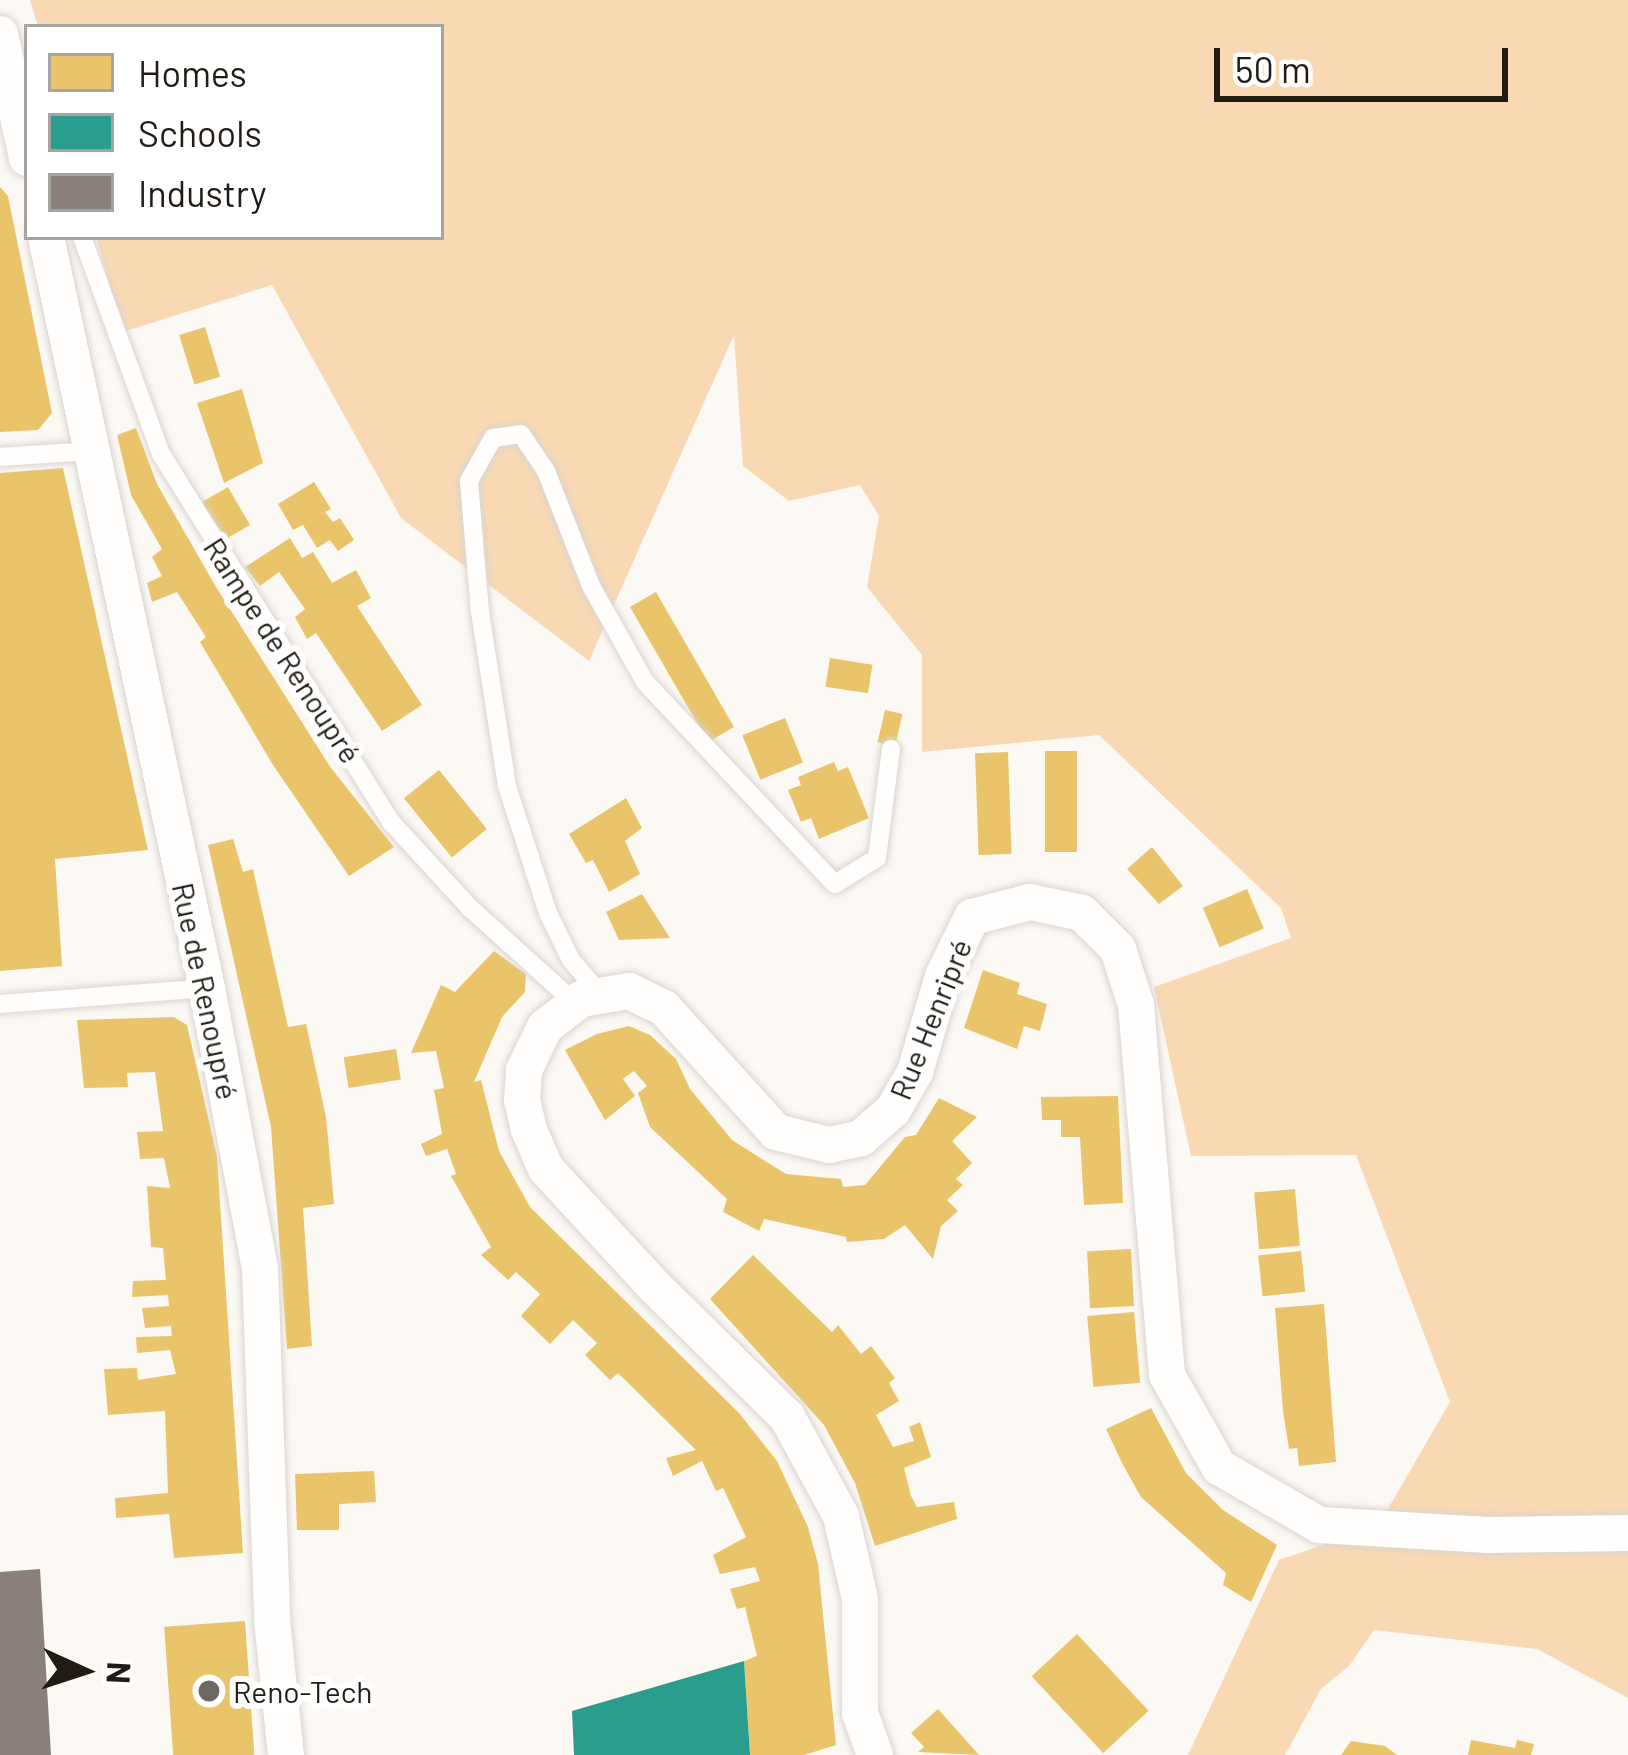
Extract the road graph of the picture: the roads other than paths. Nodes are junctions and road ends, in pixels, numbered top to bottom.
1 (0, 34) edge
2 (17, 147) edge
3 (47, 240) edge
4 (83, 240) edge
5 (92, 451) junction
6 (0, 457) edge
7 (891, 749) dead end
8 (207, 988) junction
9 (588, 999) junction
10 (0, 1004) edge
11 (1628, 1532) edge
12 (286, 1755) edge
13 (875, 1755) edge

1 - 2 street
3 - 5 street, Rue de Renoupré
4 - 9 lane, Rampe de Renoupré
5 - 6 lane
5 - 8 street, Rue de Renoupré
7 - 9 lane
8 - 10 lane
8 - 12 street, Rue de Renoupré
9 - 11 street, Rue Henripré
9 - 13 street

